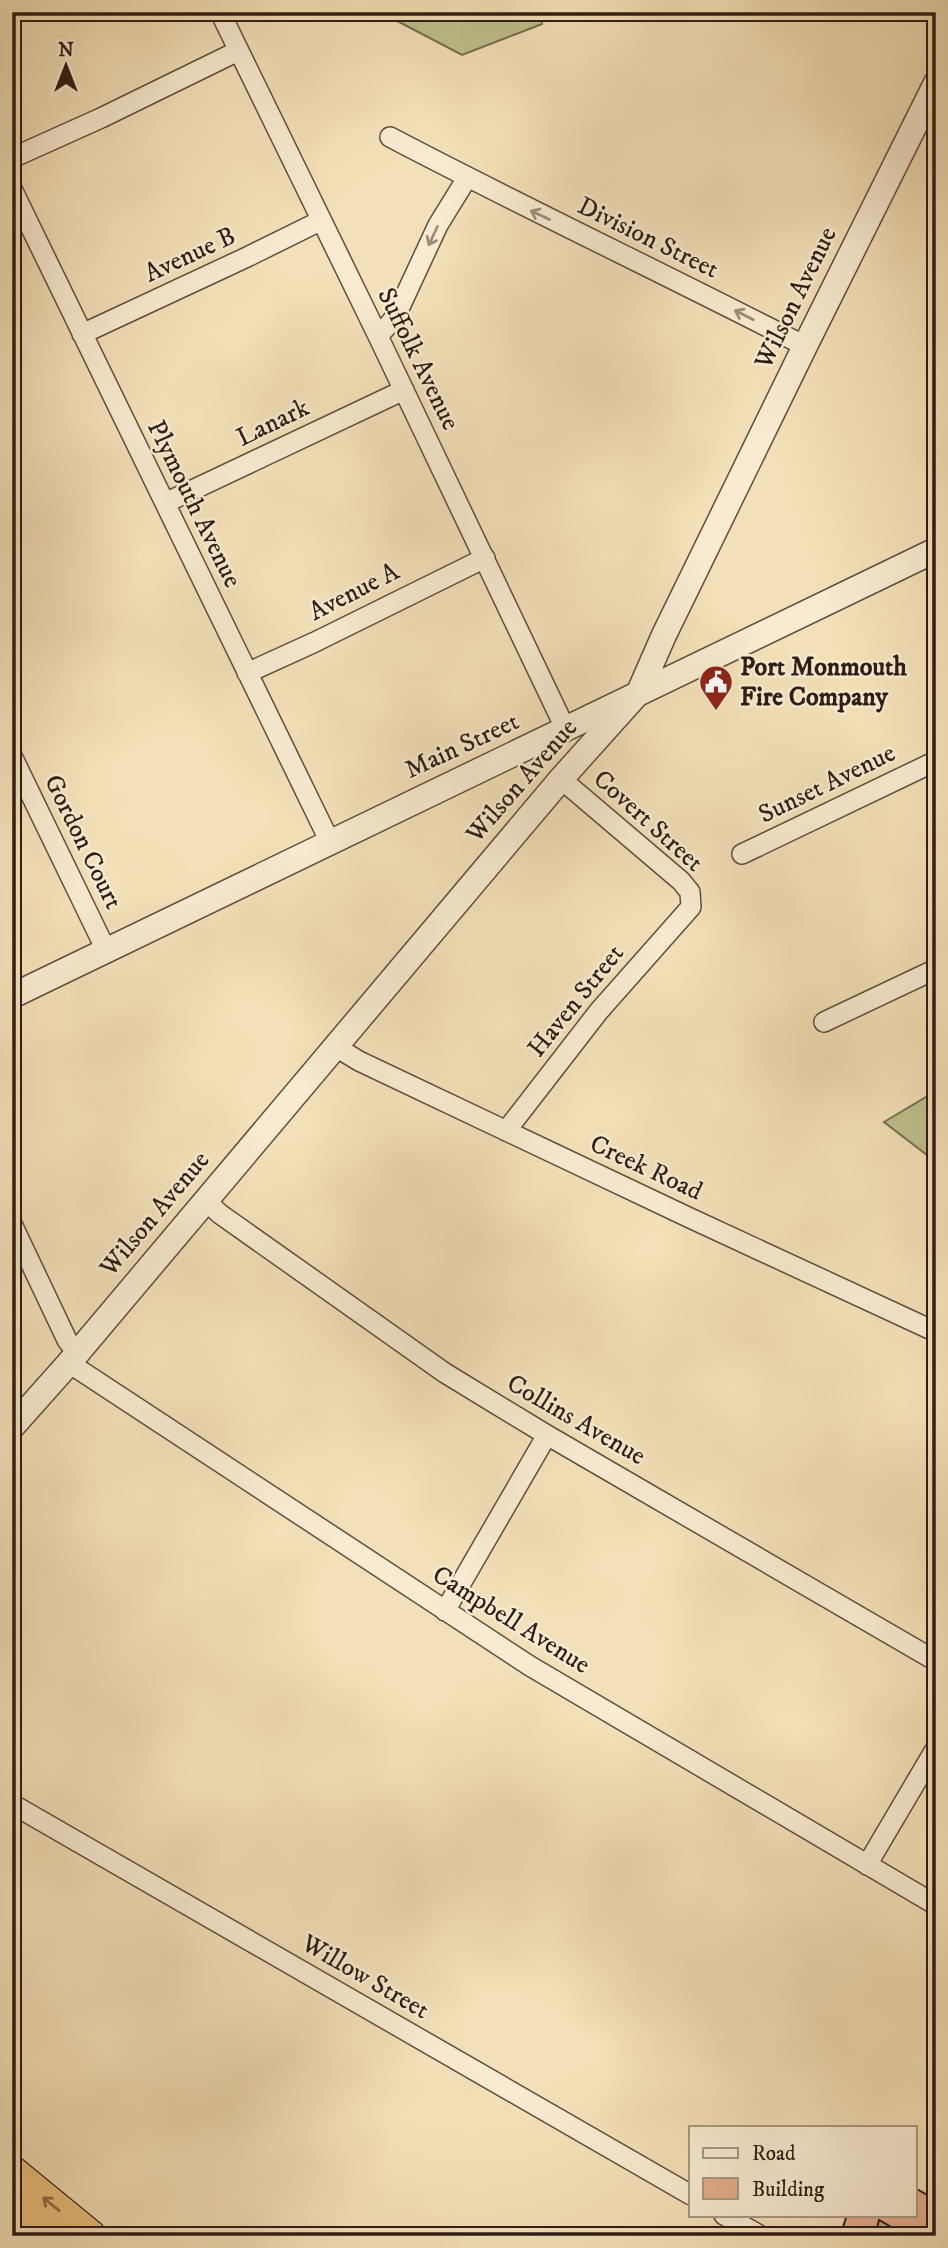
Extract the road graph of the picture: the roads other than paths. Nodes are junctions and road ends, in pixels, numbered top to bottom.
1 (220, 12) edge
2 (238, 51) junction
3 (936, 83) edge
4 (390, 137) dead end
5 (12, 158) edge
6 (467, 177) junction
7 (12, 189) edge
8 (320, 221) junction
9 (82, 334) junction
10 (378, 336) junction
11 (805, 346) junction
12 (404, 390) junction
13 (165, 503) junction
14 (936, 550) edge
15 (485, 558) junction
16 (247, 673) junction
17 (639, 691) junction
18 (566, 730) junction
19 (12, 756) edge
20 (936, 761) edge
21 (561, 779) junction
22 (330, 842) junction
23 (742, 854) dead end
24 (691, 907) joint
25 (106, 950) junction
26 (936, 969) edge
27 (12, 996) edge
28 (824, 1022) dead end
29 (336, 1047) junction
30 (506, 1131) junction
31 (206, 1201) junction
32 (12, 1224) edge
33 (936, 1332) edge
34 (73, 1358) junction
35 (12, 1427) edge
36 (547, 1435) junction
37 (445, 1611) junction
38 (936, 1661) edge
39 (936, 1748) edge
40 (12, 1804) edge
41 (867, 1865) junction
42 (936, 1905) edge
43 (12, 2172) edge
44 (689, 2194) edge
45 (12, 2210) edge
46 (726, 2216) edge
47 (43, 2236) edge
48 (90, 2236) edge
49 (761, 2236) edge

1 - 2 street, Suffolk Avenue
2 - 5 street
2 - 8 street, Suffolk Avenue
3 - 11 street, Wilson Avenue
4 - 6 street, Division Street
6 -> 10 street
11 -> 6 street, Division Street
7 - 9 street, Plymouth Avenue
8 - 9 street, Avenue B
8 - 10 street, Suffolk Avenue
9 - 13 street, Plymouth Avenue
10 - 12 street, Suffolk Avenue
11 - 17 street, Wilson Avenue
12 - 13 street, Lanark
12 - 15 street, Suffolk Avenue
13 - 16 street, Plymouth Avenue
14 - 17 street, Main Street
15 - 16 street, Avenue A
15 - 18 street, Suffolk Avenue
16 - 22 street, Plymouth Avenue
17 - 18 street, Main Street
17 - 21 street, Wilson Avenue
18 - 22 street, Main Street
19 - 25 street, Gordon Court
20 - 23 street, Sunset Avenue
21 - 24 street, Covert Street
21 - 29 street, Wilson Avenue
22 - 25 street, Main Street
24 - 30 street, Haven Street
25 - 27 street, Main Street
26 - 28 street
29 - 30 street, Creek Road
29 - 31 street, Wilson Avenue
30 - 33 street, Creek Road
31 - 34 street, Wilson Avenue
31 - 36 street, Collins Avenue
32 - 34 street, Campbell Avenue
34 - 35 street, Wilson Avenue
34 - 37 street, Campbell Avenue
36 - 37 street
36 - 38 street, Collins Avenue
37 - 41 street, Campbell Avenue
39 - 41 street
40 - 44 street, Willow Street
41 - 42 street, Campbell Avenue
48 -> 43 highway
45 - 47 highway
46 - 49 street

